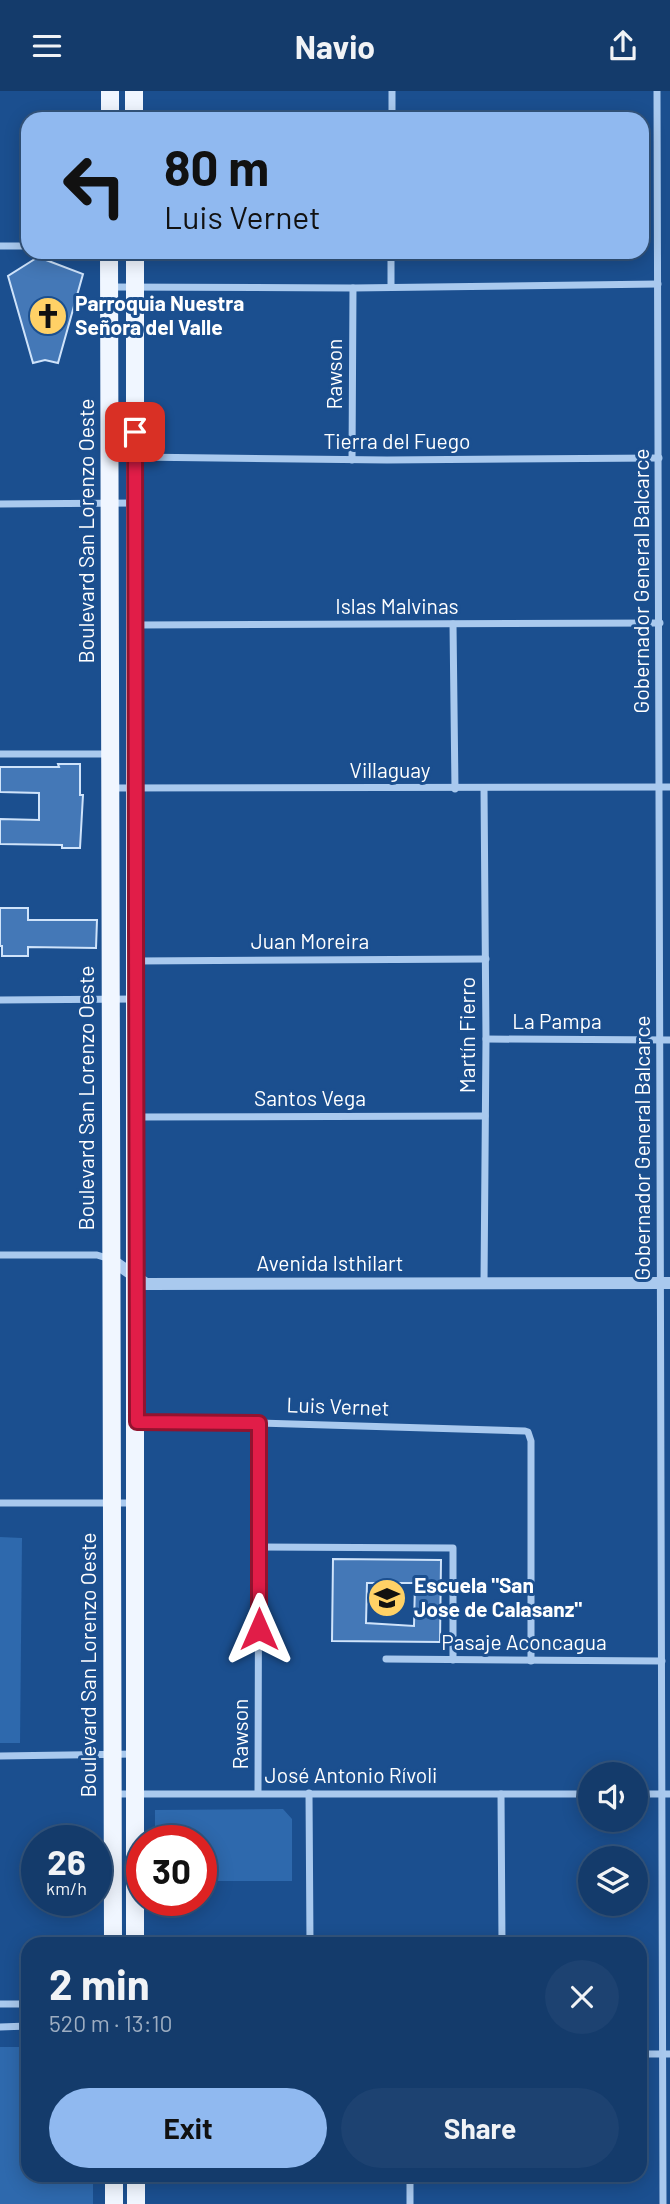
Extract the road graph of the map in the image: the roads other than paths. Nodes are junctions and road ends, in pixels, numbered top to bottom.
1 (110, 91) edge
2 (134, 91) edge
3 (392, 91) edge
4 (657, 91) edge
5 (110, 112) edge
6 (134, 112) edge
7 (392, 112) edge
8 (0, 246) edge
9 (21, 246) edge
10 (109, 259) edge
11 (135, 259) edge
12 (391, 259) edge
13 (659, 284) junction
14 (135, 286) junction
15 (109, 287) junction
16 (391, 287) junction
17 (353, 288) junction
18 (135, 457) junction
19 (659, 458) junction
20 (352, 460) junction
21 (135, 503) junction
22 (0, 504) edge
23 (110, 504) junction
24 (660, 623) junction
25 (453, 624) junction
26 (135, 625) junction
27 (0, 754) edge
28 (109, 754) junction
29 (660, 787) junction
30 (670, 787) edge
31 (109, 788) junction
32 (484, 788) junction
33 (135, 789) junction
34 (455, 789) junction
35 (486, 959) junction
36 (135, 961) junction
37 (136, 999) junction
38 (0, 1000) edge
39 (109, 1000) junction
40 (486, 1039) junction
41 (659, 1041) junction
42 (670, 1041) edge
43 (485, 1116) junction
44 (135, 1117) junction
45 (0, 1255) edge
46 (110, 1259) junction
47 (136, 1279) junction
48 (484, 1283) junction
49 (665, 1283) edge
50 (137, 1422) junction
51 (259, 1423) junction
52 (0, 1503) edge
53 (112, 1503) junction
54 (136, 1503) junction
55 (260, 1547) junction
56 (386, 1659) dead end
57 (453, 1660) junction
58 (531, 1661) junction
59 (662, 1661) junction
60 (112, 1754) junction
61 (135, 1754) junction
62 (0, 1756) edge
63 (136, 1793) junction
64 (258, 1793) junction
65 (309, 1793) junction
66 (112, 1794) junction
67 (501, 1794) junction
68 (578, 1794) edge
69 (648, 1794) edge
70 (666, 1794) edge
71 (666, 1928) edge
72 (113, 1937) edge
73 (135, 1937) edge
74 (310, 1937) edge
75 (502, 1937) edge
76 (0, 2004) edge
77 (21, 2004) edge
78 (0, 2027) edge
79 (21, 2027) edge
80 (647, 2054) edge
81 (667, 2054) edge
82 (114, 2182) edge
83 (136, 2182) edge
84 (410, 2182) edge
85 (114, 2204) edge
86 (136, 2204) edge
87 (410, 2204) edge
88 (663, 2204) edge

1 - 5 main road
2 - 6 main road
3 - 7 street
4 - 13 street, Gobernador General Balcarce
8 - 9 street
10 - 15 main road, Boulevard San Lorenzo Oeste
11 - 14 main road
12 - 16 street
13 - 16 street
13 - 19 street, Gobernador General Balcarce
14 - 15 street
14 - 17 street
14 - 18 main road
15 - 23 main road, Boulevard San Lorenzo Oeste
16 - 17 street
17 - 20 street, Rawson
18 - 20 street, Tierra del Fuego
18 - 21 main road
19 - 20 street, Tierra del Fuego
19 - 24 street, Gobernador General Balcarce
21 - 23 street
21 - 26 main road
22 - 23 street
23 - 28 main road, Boulevard San Lorenzo Oeste
24 - 25 street, Islas Malvinas
24 - 29 street, Gobernador General Balcarce
25 - 26 street, Islas Malvinas
25 - 34 street
26 - 33 main road
27 - 28 street
28 - 31 main road, Boulevard San Lorenzo Oeste
29 - 30 street, Villaguay
29 - 32 street, Villaguay
29 - 41 street, Gobernador General Balcarce
31 - 33 street, Villaguay
31 - 39 main road, Boulevard San Lorenzo Oeste
32 - 34 street, Villaguay
32 - 35 street, Martín Fierro
33 - 34 street, Villaguay
33 - 36 main road
35 - 36 street, Juan Moreira
35 - 40 street, Martín Fierro
36 - 37 main road
37 - 39 street
37 - 44 main road
38 - 39 street
39 - 46 main road, Boulevard San Lorenzo Oeste
40 - 41 street, La Pampa
40 - 43 street, Martín Fierro
41 - 42 street, La Pampa
41 - 49 street, Gobernador General Balcarce
43 - 44 street, Santos Vega
43 - 48 street, Martín Fierro
44 - 47 main road
45 - 46 street
46 - 47 street, Avenida Isthilart
46 - 53 main road, Boulevard San Lorenzo Oeste
47 - 48 street, Avenida Isthilart
47 - 50 main road
48 - 49 street, Avenida Isthilart
49 - 59 street, Gobernador General Balcarce
50 - 51 street, Luis Vernet
50 - 54 main road
51 - 55 street, Rawson
51 - 58 street, Luis Vernet
52 - 53 street
53 - 54 street
53 - 60 main road, Boulevard San Lorenzo Oeste
54 - 61 main road
55 - 57 street
55 - 64 street, Rawson
56 - 57 street, Pasaje Aconcagua
57 - 58 street, Pasaje Aconcagua
58 - 59 street, Pasaje Aconcagua
59 - 70 street, Gobernador General Balcarce
60 - 61 street
60 - 62 street
60 - 66 main road, Boulevard San Lorenzo Oeste
61 - 63 main road
63 - 64 street, José Antonio Rívoli
63 - 66 street, José Antonio Rívoli
63 - 73 main road
64 - 65 street, José Antonio Rívoli
65 - 67 street, José Antonio Rívoli
65 - 74 street
66 - 72 main road, Boulevard San Lorenzo Oeste
67 - 68 street, José Antonio Rívoli
67 - 75 street
69 - 70 street
70 - 71 street, Gobernador General Balcarce
71 - 81 street, Gobernador General Balcarce
76 - 77 street
78 - 79 street
80 - 81 street
81 - 88 street, Gobernador General Balcarce
82 - 85 main road
83 - 86 main road
84 - 87 street

